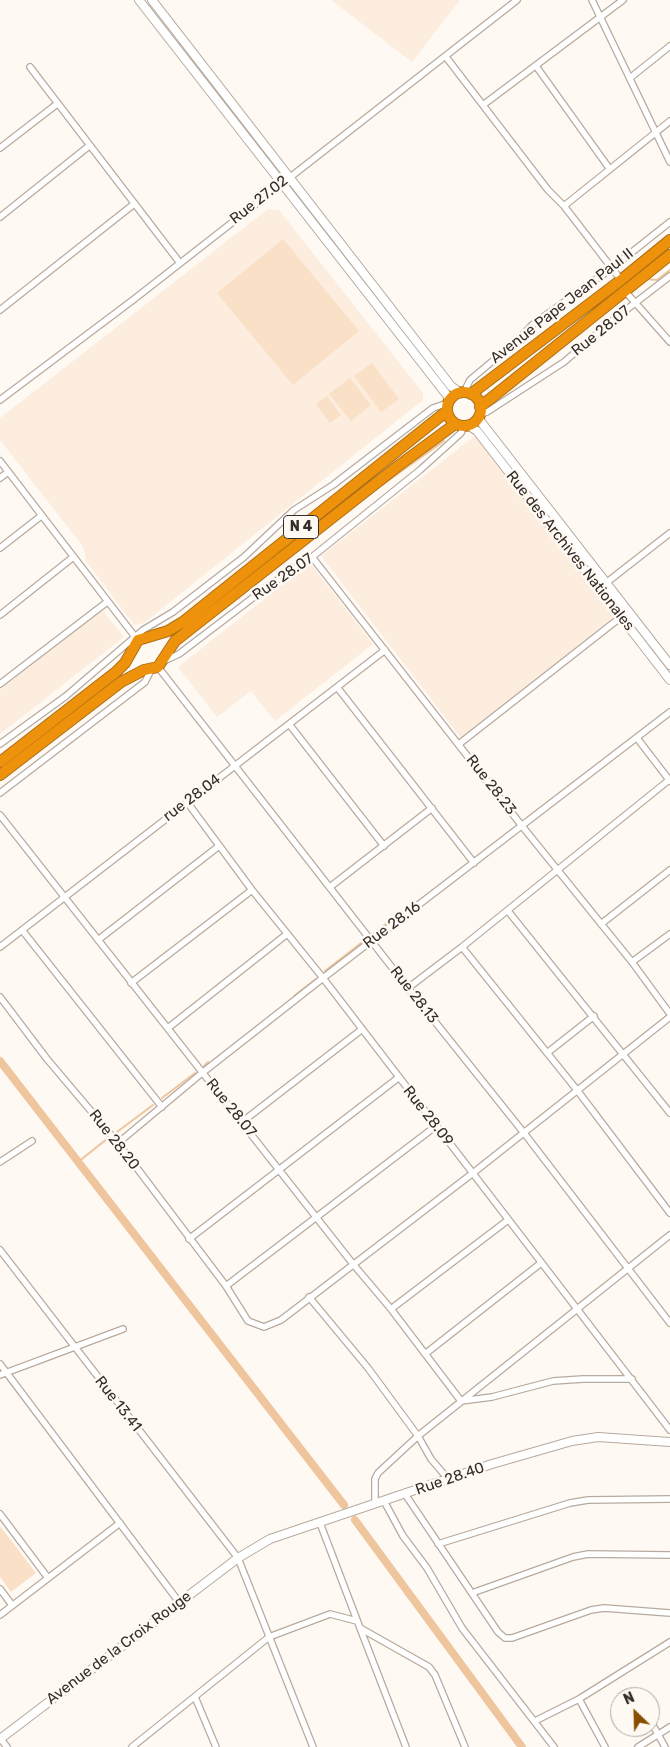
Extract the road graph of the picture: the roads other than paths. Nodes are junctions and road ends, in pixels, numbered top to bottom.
1 (139, 0) edge
2 (152, 0) edge
3 (517, 0) edge
4 (592, 0) edge
5 (623, 0) edge
6 (601, 18) junction
7 (670, 46) edge
8 (446, 57) junction
9 (536, 66) junction
10 (30, 67) dead end
11 (630, 78) junction
12 (57, 104) junction
13 (483, 106) junction
14 (670, 121) edge
15 (656, 132) junction
16 (89, 146) junction
17 (0, 148) edge
18 (670, 162) edge
19 (609, 168) junction
20 (289, 177) junction
21 (281, 182) junction
22 (134, 204) junction
23 (564, 206) junction
24 (0, 217) edge
25 (670, 222) edge
26 (670, 240) edge
27 (670, 255) edge
28 (180, 262) junction
29 (612, 268) junction
30 (670, 276) edge
31 (623, 285) junction
32 (635, 304) junction
33 (0, 310) edge
34 (670, 342) edge
35 (465, 393) junction
36 (0, 400) edge
37 (449, 404) junction
38 (479, 413) junction
39 (462, 425) junction
40 (0, 461) edge
41 (8, 472) junction
42 (0, 478) edge
43 (41, 516) junction
44 (670, 532) edge
45 (0, 548) edge
46 (312, 557) junction
47 (72, 558) junction
48 (606, 583) junction
49 (107, 602) junction
50 (0, 615) edge
51 (621, 617) junction
52 (136, 638) junction
53 (152, 638) junction
54 (385, 650) junction
55 (131, 653) junction
56 (156, 664) junction
57 (670, 665) edge
58 (670, 680) edge
59 (0, 684) edge
60 (337, 687) junction
61 (670, 712) edge
62 (289, 724) junction
63 (637, 738) junction
64 (0, 744) edge
65 (459, 744) junction
66 (0, 762) edge
67 (235, 766) junction
68 (0, 775) edge
69 (669, 781) edge
70 (0, 793) edge
71 (187, 802) junction
72 (432, 808) junction
73 (0, 815) edge
74 (522, 826) junction
75 (219, 846) junction
76 (384, 846) junction
77 (474, 863) junction
78 (557, 869) junction
79 (670, 870) edge
80 (330, 887) junction
81 (252, 890) junction
82 (64, 896) junction
83 (508, 911) junction
84 (602, 924) junction
85 (22, 930) junction
86 (287, 934) junction
87 (670, 934) edge
88 (98, 940) junction
89 (373, 940) junction
90 (0, 947) edge
91 (462, 947) junction
92 (632, 962) junction
93 (323, 978) junction
94 (131, 983) junction
95 (408, 988) junction
96 (0, 997) edge
97 (670, 1015) edge
98 (594, 1016) junction
99 (168, 1028) junction
100 (361, 1030) junction
101 (547, 1053) junction
102 (624, 1053) junction
103 (202, 1073) junction
104 (398, 1078) junction
105 (578, 1090) junction
106 (162, 1107) junction
107 (670, 1113) edge
108 (242, 1122) junction
109 (436, 1126) junction
110 (524, 1133) junction
111 (32, 1141) dead end
112 (118, 1143) junction
113 (0, 1162) edge
114 (278, 1170) junction
115 (473, 1174) junction
116 (670, 1213) edge
117 (316, 1216) junction
118 (508, 1220) junction
119 (670, 1235) edge
120 (189, 1239) junction
121 (0, 1250) edge
122 (542, 1263) junction
123 (353, 1264) junction
124 (628, 1268) junction
125 (226, 1286) junction
126 (309, 1297) junction
127 (391, 1308) junction
128 (577, 1308) junction
129 (669, 1321) edge
130 (123, 1329) dead end
131 (73, 1347) junction
132 (425, 1354) junction
133 (0, 1364) edge
134 (3, 1374) edge
135 (632, 1379) junction
136 (461, 1401) junction
137 (670, 1430) edge
138 (418, 1436) junction
139 (670, 1442) edge
140 (448, 1479) junction
141 (405, 1494) junction
142 (670, 1499) edge
143 (384, 1501) junction
144 (375, 1504) junction
145 (0, 1514) edge
146 (120, 1523) junction
147 (320, 1523) junction
148 (438, 1544) junction
149 (670, 1555) edge
150 (238, 1558) junction
151 (48, 1578) junction
152 (0, 1589) edge
153 (472, 1592) junction
154 (180, 1602) junction
155 (12, 1605) junction
156 (670, 1613) edge
157 (0, 1614) edge
158 (357, 1621) junction
159 (360, 1628) junction
160 (269, 1637) junction
161 (669, 1644) edge
162 (195, 1697) junction
163 (579, 1699) junction
164 (535, 1721) junction
165 (653, 1737) edge
166 (0, 1739) edge
167 (7, 1747) edge
168 (132, 1747) edge
169 (216, 1747) edge
170 (313, 1747) edge
171 (406, 1747) edge
172 (465, 1747) edge
173 (554, 1747) edge
174 (605, 1747) edge
175 (638, 1747) edge

1 - 21 street
2 - 20 street
3 - 8 street, Rue 27.02
4 - 6 street
5 - 6 street
6 - 9 street
6 - 11 street
7 - 11 street
8 - 13 street
8 - 20 street, Rue 27.02
9 - 13 street
9 - 19 street
10 - 12 street
11 - 15 street
12 - 16 street
12 - 17 street
13 - 23 street
14 - 15 street
15 - 18 street
15 - 19 street
16 - 22 street
16 - 24 street
19 - 23 street
20 - 21 street, Rue 27.02
20 - 35 street
21 - 28 street, Rue 27.02
21 - 37 street
22 - 28 street
22 - 33 street
23 - 29 street
25 - 29 street
26 - 31 highway, Avenue Pape Jean Paul II / N 4
27 - 31 highway, Avenue Pape Jean Paul II / N 4
28 - 36 street, Rue 27.02
29 - 31 street
29 - 35 street
30 - 32 street, Rue 28.07
31 - 32 street
31 - 35 highway, Avenue Pape Jean Paul II / N 4
31 - 38 highway, Avenue Pape Jean Paul II / N 4
32 - 34 street
32 - 38 street, Rue 28.07
35 - 37 highway, Avenue Pape Jean Paul II / N 4
35 - 38 highway
37 - 39 highway
37 - 52 street
37 - 53 highway, Avenue Pape Jean Paul II / N 4
38 - 39 highway, Avenue Pape Jean Paul II / N 4
38 - 48 street, Rue des Archives Nationales
39 - 46 street, Rue 28.07
39 - 51 street, Rue des Archives Nationales
39 - 56 highway, Avenue Pape Jean Paul II / N 4
40 - 41 street
41 - 42 street
41 - 43 street
43 - 45 street
43 - 47 street
44 - 48 street
46 - 54 street, Rue 28.23
46 - 56 street, Rue 28.07
47 - 49 street
47 - 50 street
48 - 57 street, Rue des Archives Nationales
49 - 52 street
49 - 59 street
51 - 58 street, Rue des Archives Nationales
51 - 65 street
52 - 53 highway, Avenue Pape Jean Paul II / N 4
52 - 55 highway
52 - 64 street
53 - 56 highway
54 - 60 street, rue 28.04
54 - 65 street, Rue 28.23
55 - 56 highway
55 - 66 highway
56 - 67 street, Rue 28.13
56 - 68 highway, Avenue Pape Jean Paul II / N 4
56 - 70 street, Rue 28.07
60 - 62 street, rue 28.04
60 - 72 street
61 - 63 street, Rue 28.16
62 - 67 street, rue 28.04
62 - 76 street
63 - 69 street
63 - 74 street, Rue 28.16
65 - 74 street, Rue 28.23
67 - 71 street, rue 28.04
67 - 80 street, Rue 28.13
69 - 78 street
71 - 75 street, Rue 28.09
71 - 82 street, rue 28.04
72 - 76 street
72 - 77 street
73 - 82 street, Rue 28.07
74 - 77 street, Rue 28.16
74 - 78 street, Rue 28.23
75 - 81 street, Rue 28.09
75 - 88 street
76 - 80 street
77 - 89 street, Rue 28.16
78 - 83 street
78 - 84 street, Rue 28.23
79 - 84 street
80 - 89 street, Rue 28.13
81 - 86 street, Rue 28.09
81 - 94 street
82 - 85 street, rue 28.04
82 - 88 street, Rue 28.07
83 - 91 street
83 - 98 street
84 - 92 street, Rue 28.23
85 - 90 street, rue 28.04
85 - 106 street
86 - 93 street, Rue 28.09
86 - 99 street
87 - 92 street
88 - 94 street, Rue 28.07
89 - 93 street, Rue 28.16
89 - 95 street, Rue 28.13
91 - 95 street
91 - 101 street
92 - 97 street, Rue 28.23
93 - 100 street, Rue 28.09
93 - 103 street, Rue 28.16
94 - 99 street, Rue 28.07
95 - 110 street, Rue 28.13
96 - 112 street, Rue 28.20
97 - 102 street
98 - 101 street
98 - 102 street
99 - 103 street, Rue 28.07
100 - 104 street, Rue 28.09
100 - 108 street
101 - 105 street
102 - 105 street
102 - 107 street
103 - 106 street, Rue 28.16
103 - 108 street, Rue 28.07
104 - 109 street, Rue 28.09
104 - 114 street
105 - 110 street
105 - 116 street
106 - 112 street, Rue 28.16
108 - 114 street, Rue 28.07
109 - 115 street, Rue 28.09
109 - 117 street
110 - 115 street
110 - 124 street, Rue 28.13
111 - 113 street
112 - 120 street, Rue 28.20
114 - 117 street, Rue 28.07
114 - 120 street
115 - 118 street, Rue 28.09
115 - 123 street
117 - 123 street, Rue 28.07
117 - 125 street
118 - 122 street, Rue 28.09
118 - 127 street
119 - 124 street
120 - 125 street, Rue 28.20
121 - 131 street, Rue 13.41
122 - 128 street, Rue 28.09
122 - 132 street
123 - 126 street
123 - 127 street, Rue 28.07
124 - 128 street
124 - 129 street, Rue 28.13
125 - 126 street, Rue 28.20
126 - 138 street
127 - 132 street, Rue 28.07
128 - 135 street, Rue 28.09
128 - 136 street
130 - 131 street
131 - 134 street
131 - 150 street, Rue 13.41
132 - 136 street, Rue 28.07
133 - 134 street
134 - 146 street
135 - 136 street
135 - 137 street, Rue 28.09
136 - 138 street
138 - 140 street
138 - 144 street
139 - 140 street, Rue 28.40
140 - 141 street, Rue 28.40
141 - 143 street, Rue 28.40
141 - 148 street
142 - 148 street
143 - 144 street, Rue 28.40
143 - 164 street
144 - 147 street, Rue 28.40
145 - 151 street
146 - 151 street
146 - 154 street
147 - 150 street, Rue 28.40
147 - 158 street
148 - 153 street
149 - 153 street
150 - 154 street, Avenue de la Croix Rouge
150 - 160 street, Rue 13.41
151 - 155 street
152 - 155 street
153 - 156 street
154 - 166 street, Avenue de la Croix Rouge
155 - 157 street
158 - 159 street
158 - 160 street
159 - 171 street
159 - 172 street
160 - 162 street
160 - 170 street, Rue 13.41
161 - 163 street
162 - 168 street
162 - 169 street
163 - 164 street
163 - 174 street
164 - 173 street
165 - 175 street
166 - 167 street

